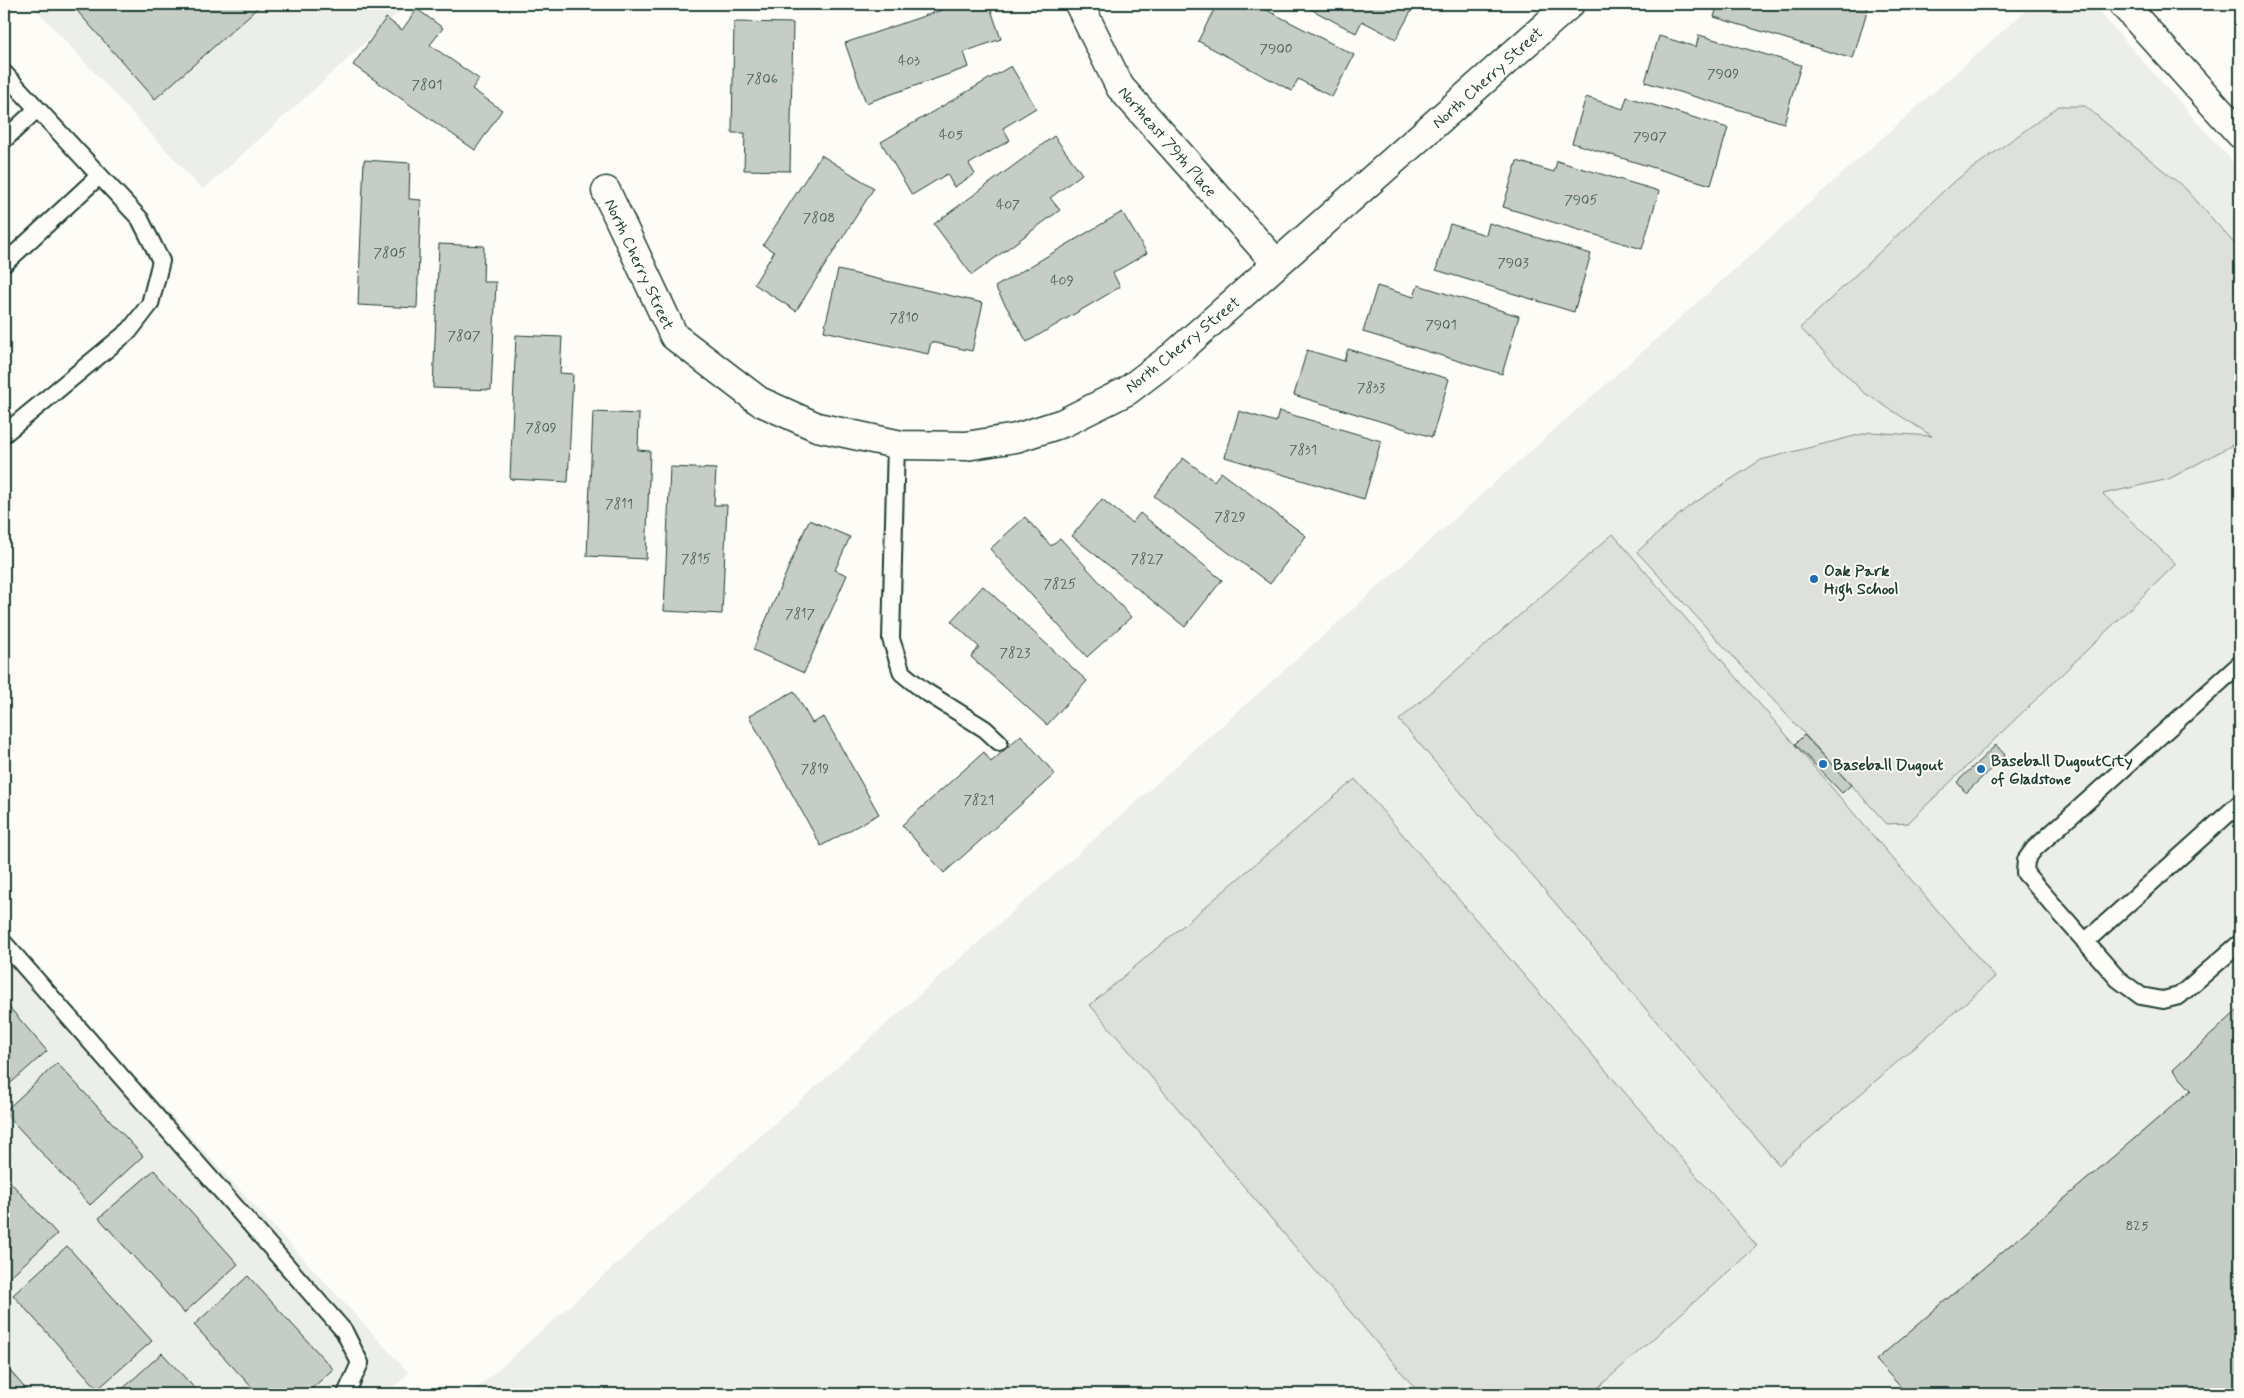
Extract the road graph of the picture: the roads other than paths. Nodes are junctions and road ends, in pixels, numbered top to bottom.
1 (1079, 4) edge
2 (1570, 4) edge
3 (2123, 4) edge
4 (4, 73) edge
5 (37, 109) junction
6 (2240, 134) edge
7 (4, 140) edge
8 (99, 176) junction
9 (606, 191) dead end
10 (4, 264) edge
11 (1277, 264) junction
12 (4, 434) edge
13 (896, 444) junction
14 (2240, 664) edge
15 (998, 742) dead end
16 (2240, 803) edge
17 (2085, 942) junction
18 (4, 943) edge
19 (2240, 943) edge
20 (346, 1394) edge

1 - 11 street, Northeast 79th Place
2 - 11 street, North Cherry Street
3 - 6 street
4 - 5 lane
5 - 7 lane
5 - 8 lane
8 - 10 lane
8 - 12 lane
9 - 13 street, North Cherry Street
11 - 13 street, North Cherry Street
13 - 15 lane
14 - 17 lane
16 - 17 lane
17 - 19 lane
18 - 20 lane

